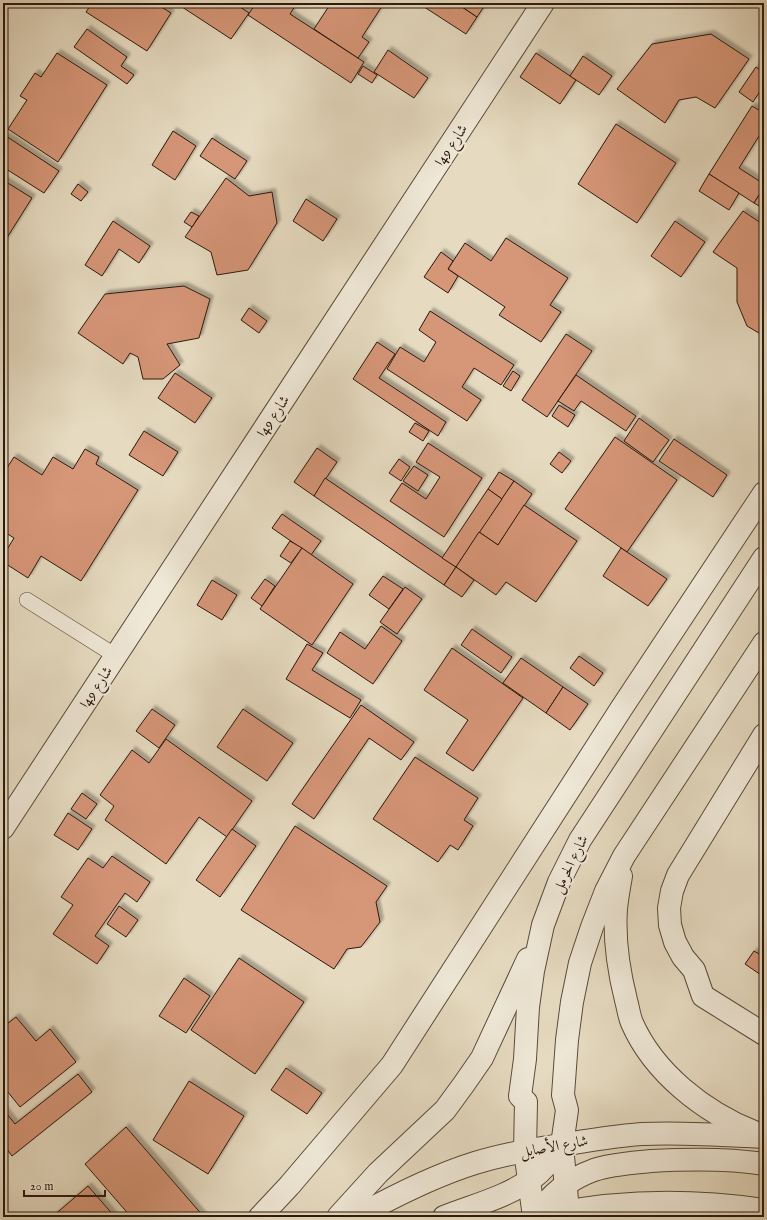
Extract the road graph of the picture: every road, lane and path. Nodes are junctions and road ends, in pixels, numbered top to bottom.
1 (543, 3) edge
2 (764, 494) edge
3 (764, 558) edge
4 (27, 600) dead end
5 (764, 644) edge
6 (116, 656) junction
7 (764, 735) edge
8 (3, 828) edge
9 (624, 856) junction
10 (543, 926) junction
11 (764, 1034) edge
12 (764, 1136) edge
13 (562, 1145) junction
14 (525, 1151) junction
15 (764, 1164) edge
16 (529, 1181) junction
17 (566, 1185) junction
18 (764, 1210) edge
19 (568, 1211) junction
20 (260, 1217) edge
21 (338, 1217) edge
22 (356, 1217) edge
23 (444, 1217) edge
24 (534, 1217) edge
25 (540, 1217) edge

1 - 6 street, شارع 49ا
2 - 20 street
3 - 10 street, شارع الحرمل
4 - 6 lane
5 - 9 street
6 - 8 street, شارع 49ا
7 - 11 street
9 - 12 street
9 - 13 street
10 - 14 street, شارع الحرمل
10 - 21 street
12 - 13 street, شارع الأصايل
13 - 14 street, شارع الأصايل
13 - 16 street
13 - 17 street
14 - 16 street, شارع الحرمل
14 - 22 street, شارع الأصايل
15 - 17 street
16 - 23 street
16 - 24 street, شارع الحرمل
17 - 19 street
17 - 24 street
18 - 19 street
19 - 25 street

